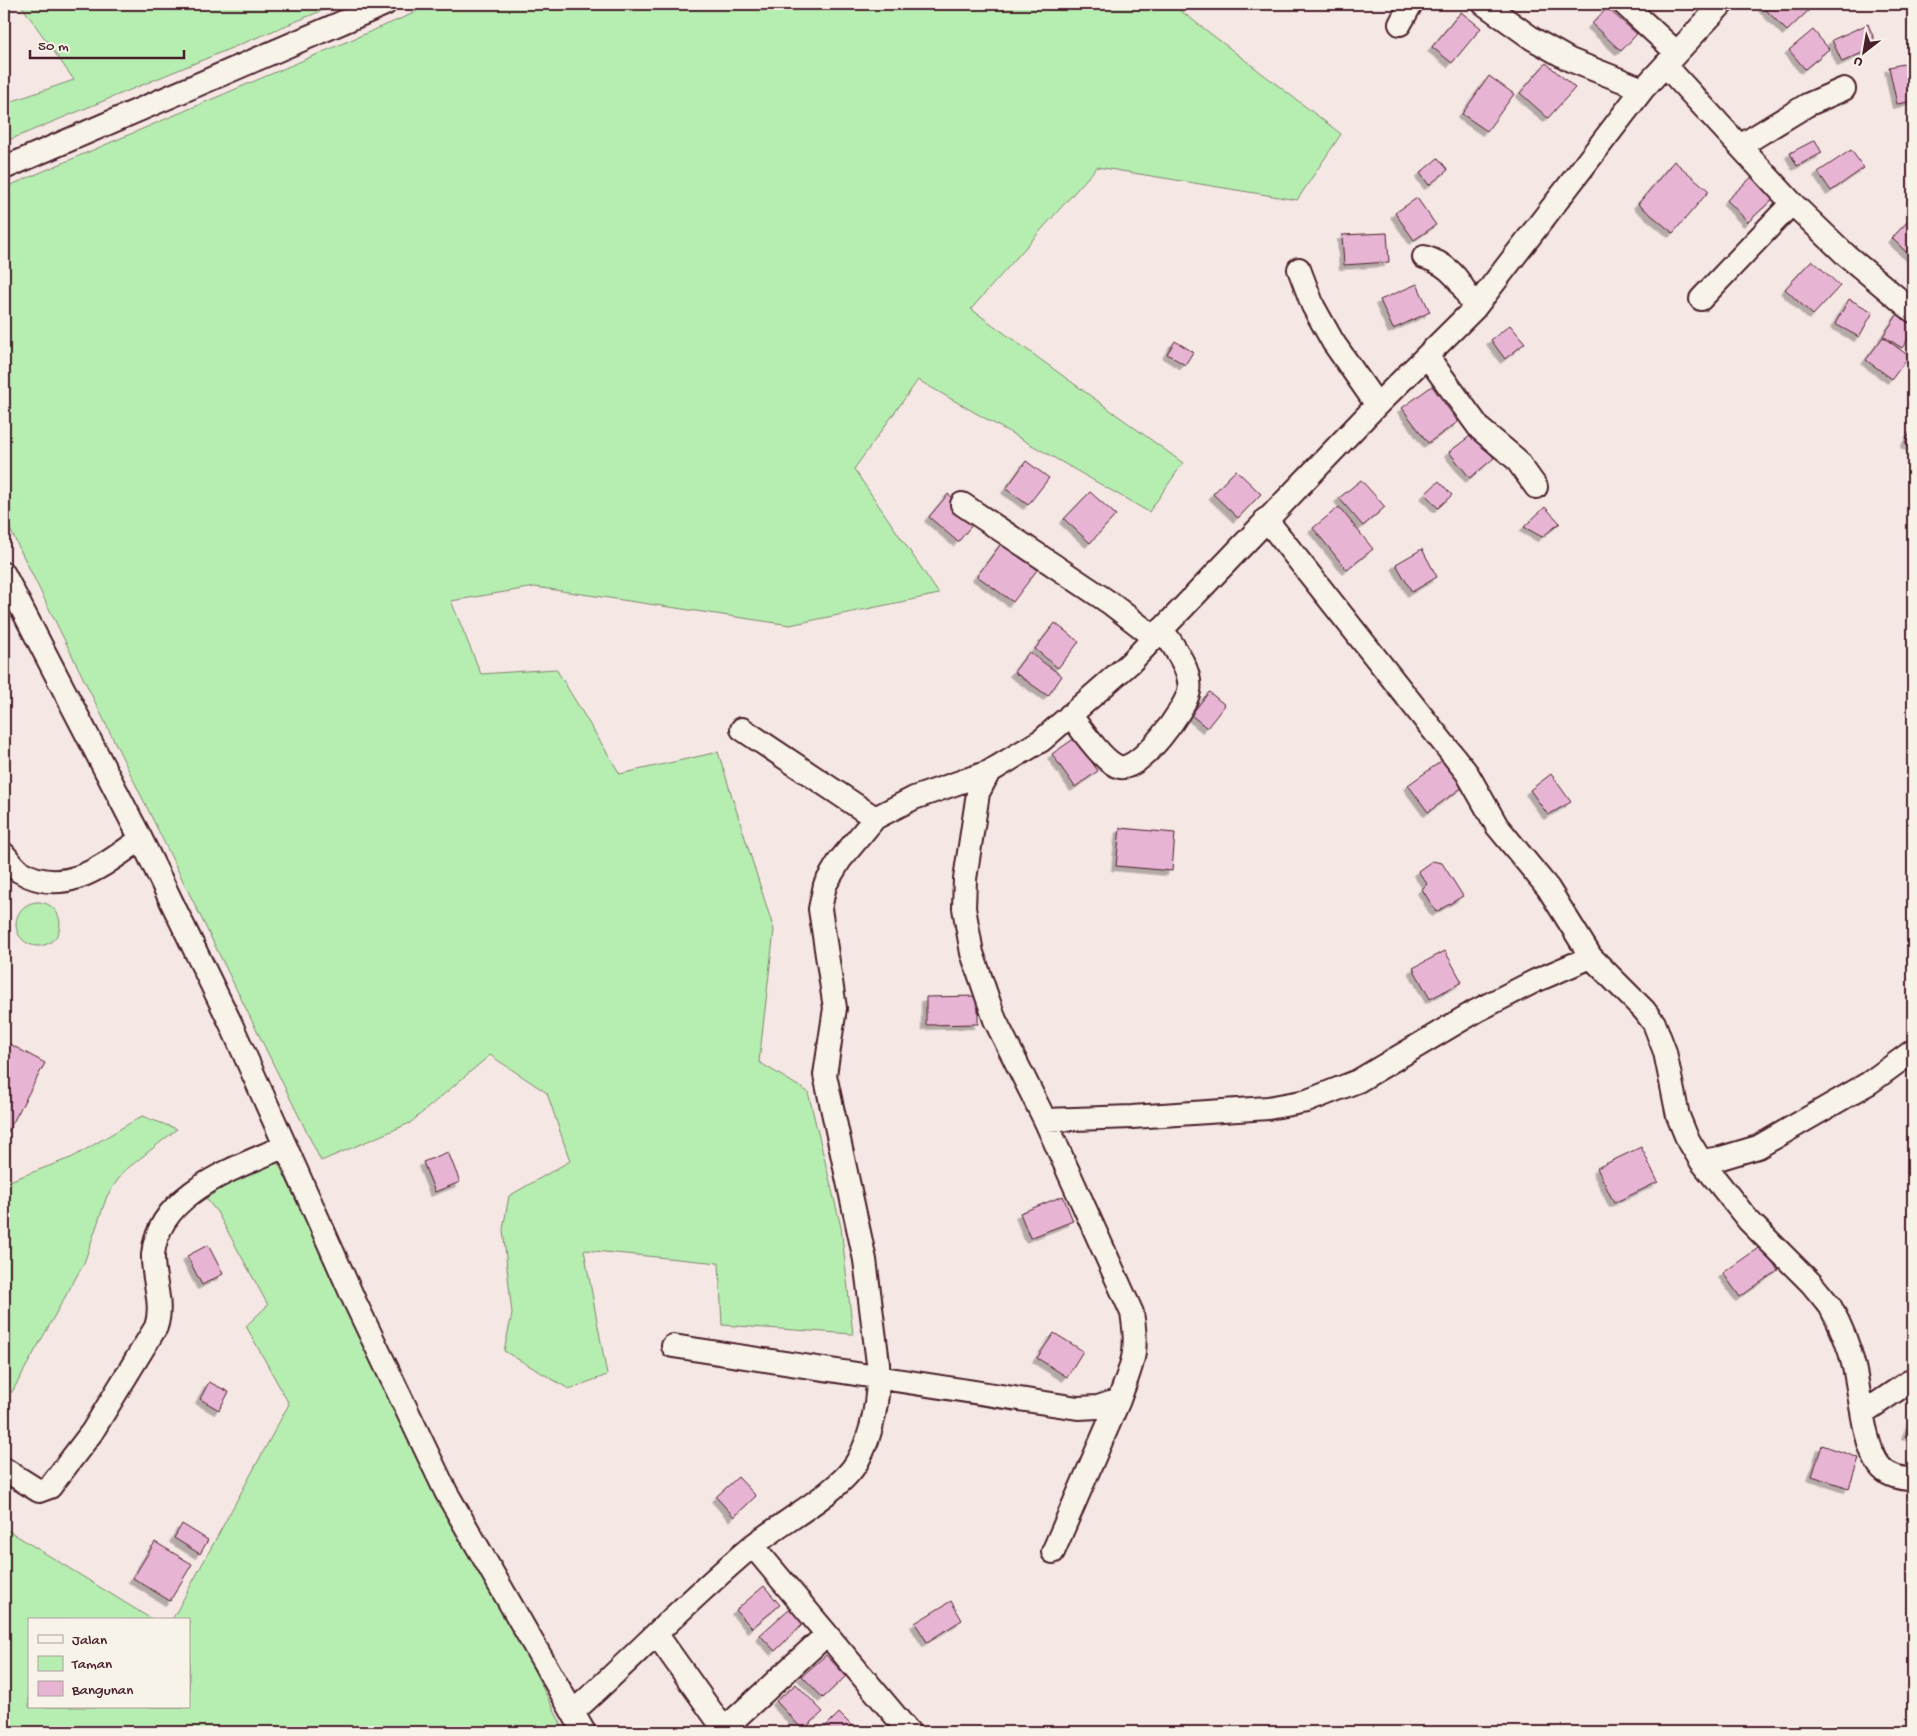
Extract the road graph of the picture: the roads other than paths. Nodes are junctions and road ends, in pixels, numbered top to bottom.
1 (385, 4) edge
2 (1412, 4) edge
3 (1484, 4) edge
4 (1624, 4) edge
5 (1722, 4) edge
6 (1400, 24) dead end
7 (1670, 58) junction
8 (1643, 89) junction
9 (1844, 90) dead end
10 (1740, 146) junction
11 (4, 168) edge
12 (1792, 203) junction
13 (1424, 257) dead end
14 (1299, 269) dead end
15 (1701, 299) dead end
16 (1474, 309) junction
17 (1913, 311) edge
18 (1427, 356) junction
19 (1377, 406) junction
20 (1536, 487) dead end
21 (962, 504) dead end
22 (1266, 519) junction
23 (4, 574) edge
24 (1158, 633) junction
25 (1070, 715) junction
26 (742, 729) dead end
27 (989, 772) junction
28 (876, 818) junction
29 (142, 840) junction
30 (4, 854) edge
31 (1591, 958) junction
32 (1913, 1051) edge
33 (1045, 1120) junction
34 (285, 1146) junction
35 (1700, 1161) junction
36 (673, 1346) dead end
37 (879, 1379) junction
38 (1913, 1379) edge
39 (1119, 1400) junction
40 (1863, 1413) junction
41 (4, 1469) edge
42 (1913, 1479) edge
43 (753, 1546) junction
44 (1053, 1552) dead end
45 (826, 1634) junction
46 (657, 1635) junction
47 (573, 1712) junction
48 (725, 1731) edge
49 (584, 1732) edge
50 (909, 1732) edge

1 - 11 street
2 - 6 street
3 - 8 street
4 - 7 street
5 - 7 street
7 - 8 street
7 - 10 street
8 - 16 street
9 - 10 street
10 - 12 street
12 - 15 street
12 - 17 street
13 - 16 street
14 - 19 street
16 - 18 street
18 - 19 street
18 - 20 street
19 - 22 street
21 - 24 street
22 - 24 street
22 - 31 street
23 - 29 street
24 - 25 street
24 - 25 street
25 - 27 street
26 - 28 street
27 - 28 street
27 - 33 street
28 - 37 street
29 - 30 street
29 - 34 street
31 - 33 street
31 - 35 street
32 - 35 street
33 - 39 street
34 - 41 street
34 - 47 street
35 - 40 street
36 - 37 street
37 - 39 street
37 - 43 street
38 - 40 street
39 - 44 street
40 - 42 street
43 - 45 street
43 - 46 street
45 - 48 street
45 - 50 street
46 - 47 street
46 - 48 street
47 - 49 street

